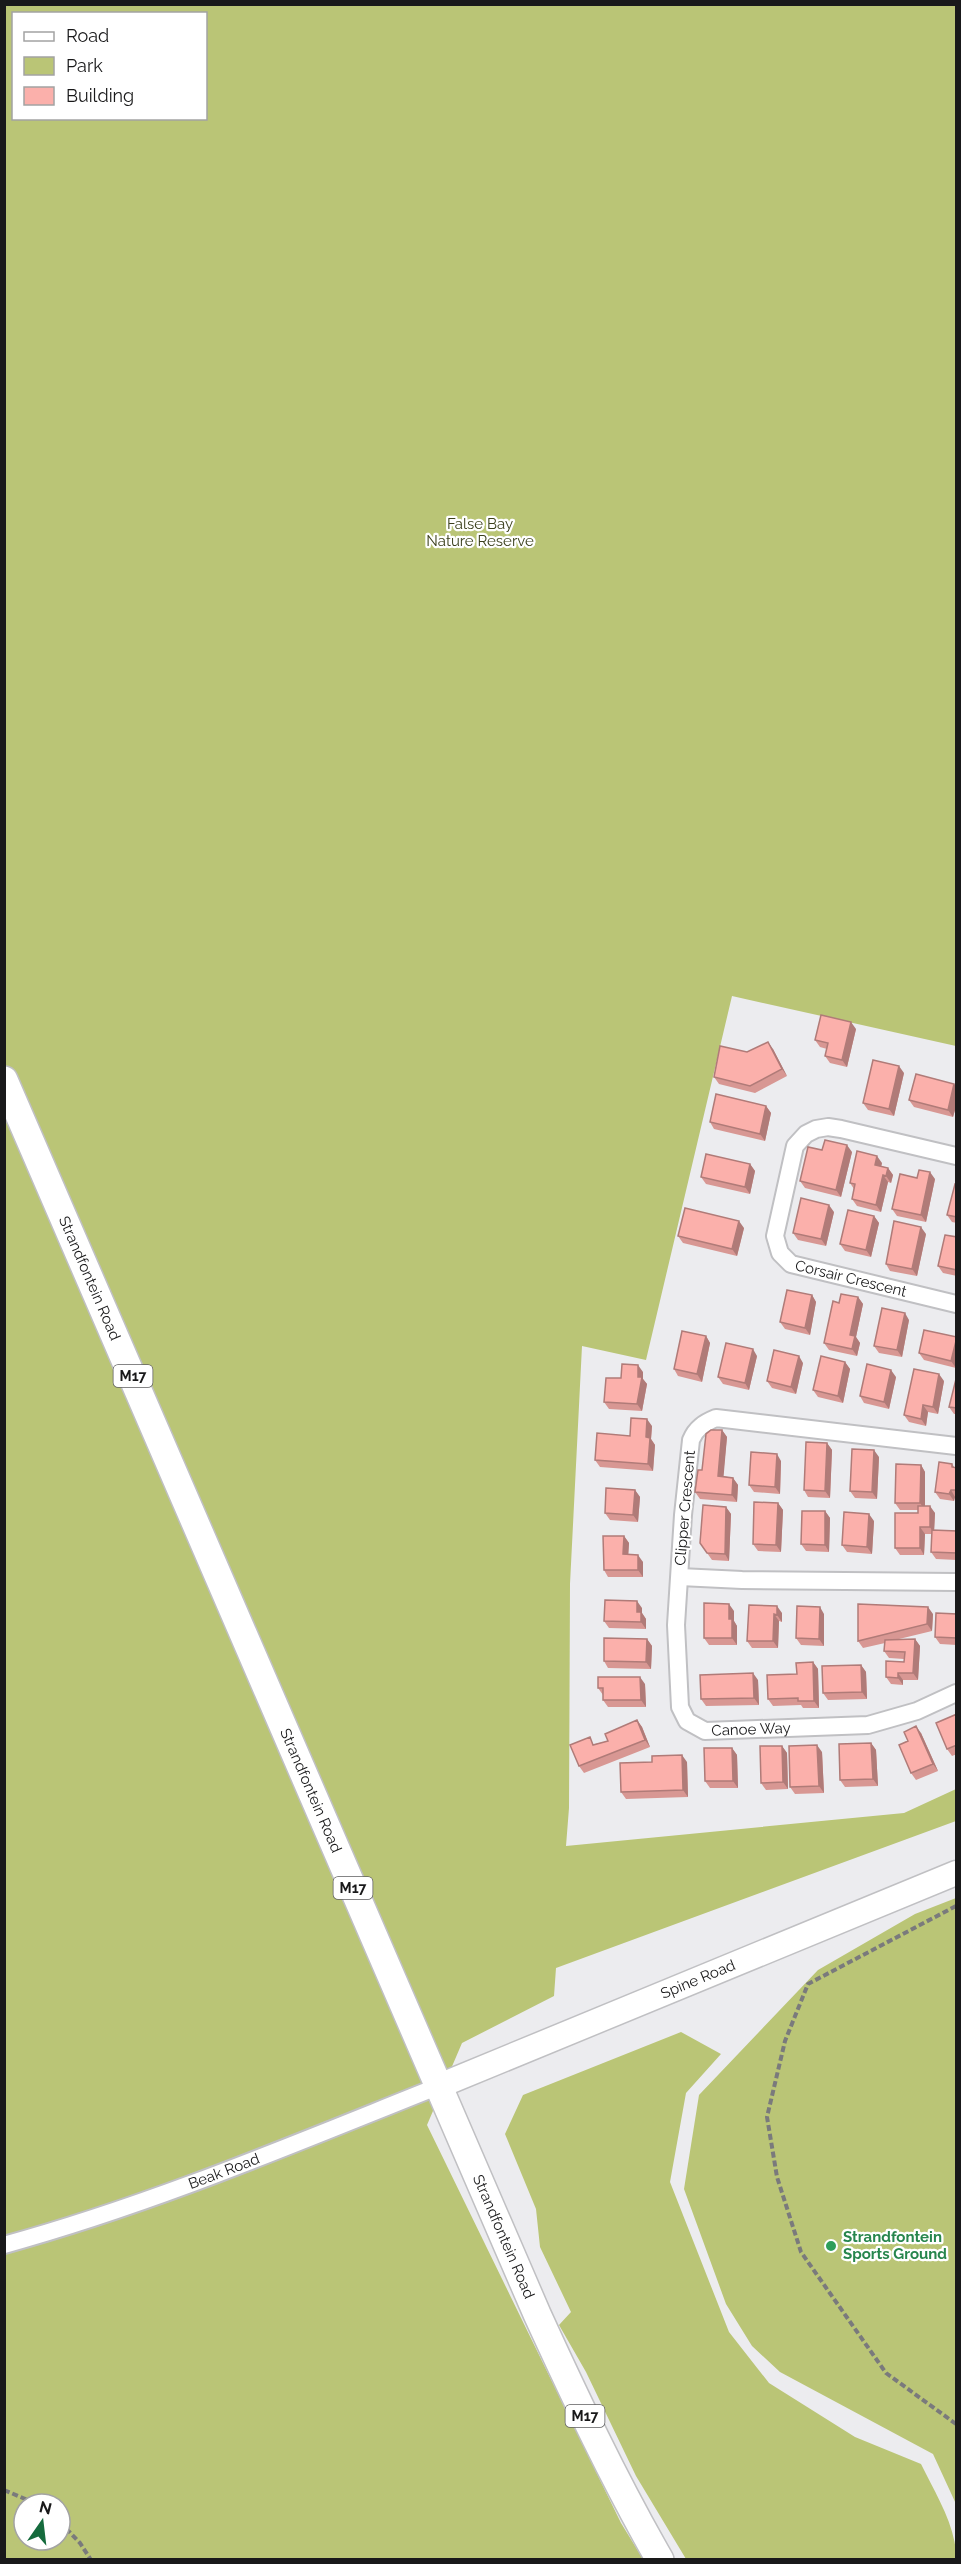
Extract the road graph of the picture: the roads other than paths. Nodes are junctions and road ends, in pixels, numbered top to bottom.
1 (4, 1080) edge
2 (957, 1156) edge
3 (957, 1304) edge
4 (957, 1446) edge
5 (680, 1577) junction
6 (957, 1582) edge
7 (957, 1694) edge
8 (957, 1873) edge
9 (439, 2086) junction
10 (4, 2245) edge
11 (660, 2559) edge

1 - 9 main road, Strandfontein Road / M17
2 - 3 street, Corsair Crescent
4 - 5 street, Clipper Crescent
5 - 6 street, Clipper Crescent
5 - 7 street, Canoe Way
8 - 9 main road, Spine Road
9 - 10 street, Beak Road
9 - 11 main road, Strandfontein Road / M17

